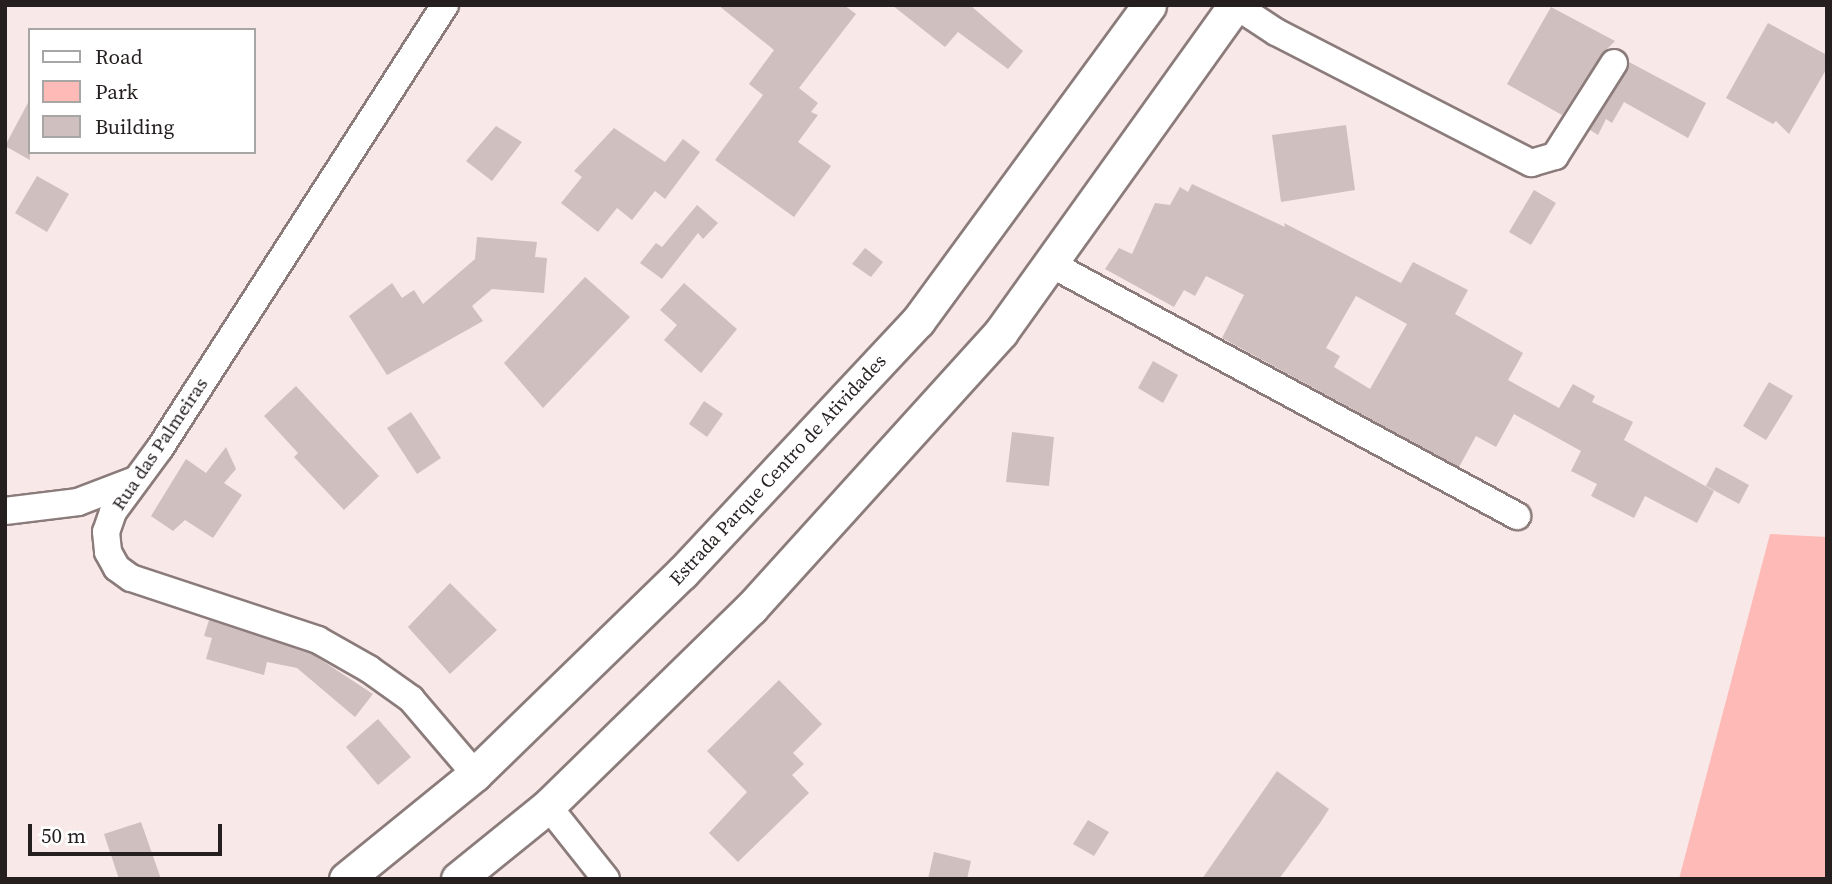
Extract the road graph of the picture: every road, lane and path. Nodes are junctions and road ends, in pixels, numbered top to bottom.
1 (445, 5) edge
2 (1149, 5) edge
3 (1235, 5) edge
4 (1615, 63) dead end
5 (1051, 264) junction
6 (135, 480) junction
7 (5, 511) edge
8 (1517, 516) dead end
9 (475, 775) junction
10 (548, 806) junction
11 (345, 879) edge
12 (458, 879) edge
13 (606, 879) edge

1 - 6 street, Rua das Palmeiras
2 - 9 main road, Estrada Parque Centro de Atividades
3 - 4 street
3 - 5 main road
5 - 8 street
5 - 10 main road
6 - 7 street
6 - 9 street, Rua das Palmeiras
9 - 11 main road, Estrada Parque Centro de Atividades
10 - 12 main road
10 - 13 street

